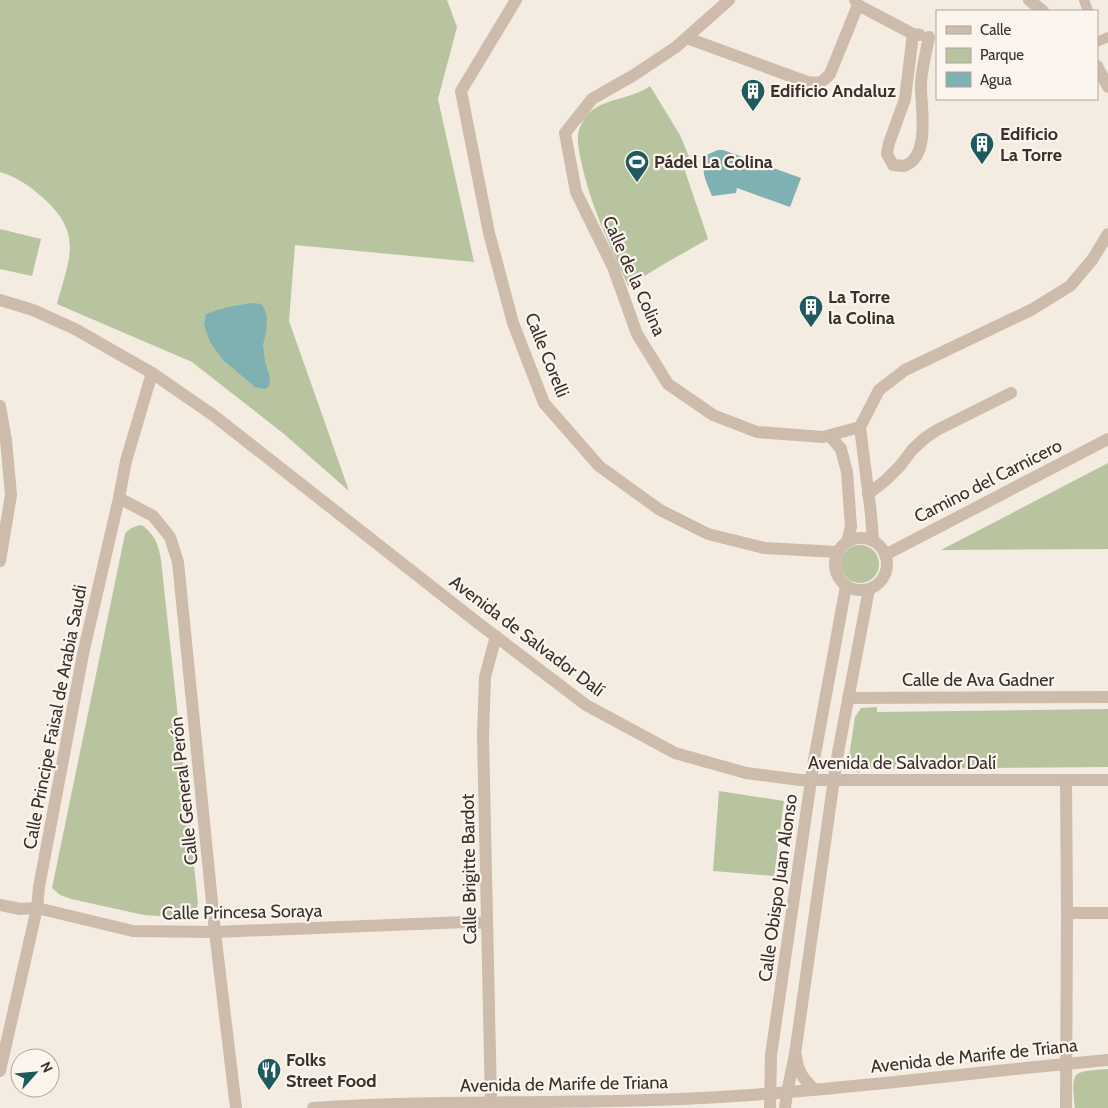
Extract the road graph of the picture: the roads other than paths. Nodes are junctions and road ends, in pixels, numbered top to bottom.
1 (516, 0) edge
2 (729, 0) edge
3 (857, 3) edge
4 (913, 34) junction
5 (933, 36) edge
6 (687, 38) junction
7 (1098, 68) edge
8 (1108, 87) edge
9 (1108, 234) edge
10 (0, 300) edge
11 (152, 372) junction
12 (1011, 393) dead end
13 (0, 406) edge
14 (860, 427) junction
15 (830, 436) junction
16 (1108, 438) edge
17 (5, 473) edge
18 (868, 494) junction
19 (119, 498) junction
20 (873, 541) junction
21 (847, 542) junction
22 (838, 552) junction
23 (885, 555) junction
24 (0, 561) edge
25 (846, 586) junction
26 (869, 589) junction
27 (496, 636) junction
28 (1108, 697) edge
29 (848, 698) junction
30 (812, 780) junction
31 (834, 780) junction
32 (1108, 780) edge
33 (1066, 781) junction
34 (0, 905) edge
35 (37, 908) junction
36 (1067, 913) junction
37 (1108, 913) edge
38 (487, 923) junction
39 (215, 932) junction
40 (795, 1054) junction
41 (1108, 1060) edge
42 (1066, 1064) junction
43 (0, 1071) edge
44 (815, 1090) junction
45 (786, 1092) junction
46 (770, 1094) junction
47 (491, 1104) edge
48 (236, 1108) edge
49 (313, 1108) edge
50 (770, 1108) edge
51 (785, 1108) edge
52 (1066, 1108) edge

1 - 22 street, Calle Corelli
2 - 6 street, Calle de la Colina
3 - 4 street
3 - 6 street
4 - 5 street
4 - 5 street
6 - 15 street, Calle de la Colina
7 - 8 street
9 - 14 street
10 - 11 street, Avenida de Salvador Dalí
11 - 19 street, Calle Principe Faisal de Arabia Saudi
11 - 27 street, Avenida de Salvador Dalí
12 - 18 street
13 - 17 street
14 - 15 street, Calle de la Colina
14 - 18 street
15 - 21 street
16 - 23 street, Camino del Carnicero
17 - 24 street
18 - 20 street
19 - 35 street, Calle Principe Faisal de Arabia Saudi
19 - 39 street, Calle General Perón
20 - 21 street
20 - 23 street
21 - 22 street
22 - 25 street
23 - 26 street
25 - 26 street
25 - 30 street, Calle Obispo Juan Alonso
26 - 29 street
27 - 30 street, Avenida de Salvador Dalí
27 - 38 street, Calle Brigitte Bardot
28 - 29 street, Calle de Ava Gadner
29 - 31 street
30 - 31 street, Avenida de Salvador Dalí
30 - 46 street, Calle Obispo Juan Alonso
31 - 33 street, Avenida de Salvador Dalí
31 - 40 street
32 - 33 street, Avenida de Salvador Dalí
33 - 36 street
34 - 35 street, Calle Princesa Soraya
35 - 39 street, Calle Princesa Soraya
35 - 43 street, Calle Principe Faisal de Arabia Saudi
36 - 37 street
36 - 42 street
38 - 39 street, Calle Princesa Soraya
38 - 47 street, Calle Brigitte Bardot
39 - 48 street, Calle General Perón
40 - 44 street
40 - 45 street
41 - 42 street, Avenida de Marife de Triana
42 - 44 street, Avenida de Marife de Triana
42 - 52 street
44 - 45 street, Avenida de Marife de Triana
45 - 46 street, Avenida de Marife de Triana
45 - 51 street
46 - 47 street, Avenida de Marife de Triana
46 - 50 street, Calle Obispo Juan Alonso
47 - 49 street, Avenida de Marife de Triana

